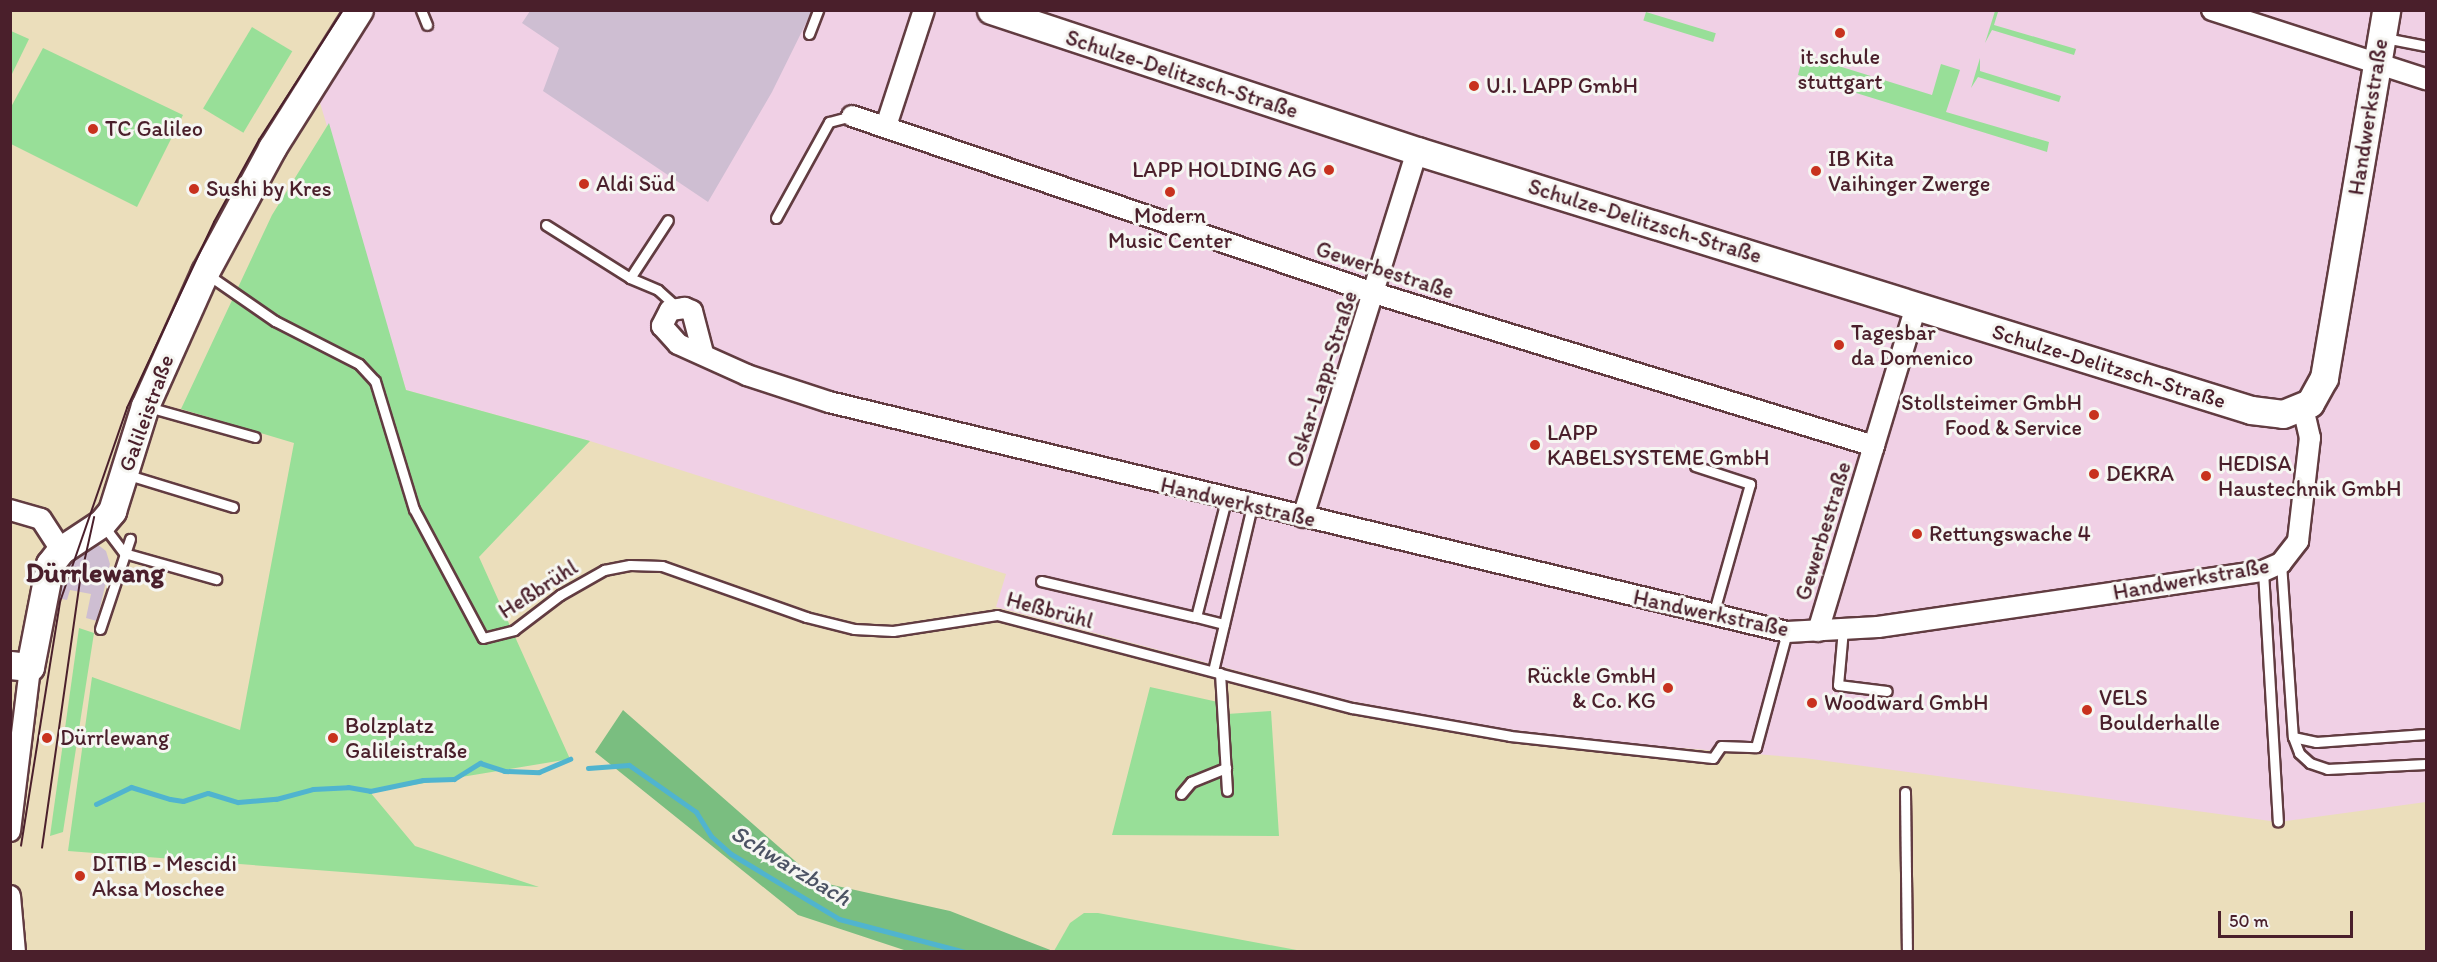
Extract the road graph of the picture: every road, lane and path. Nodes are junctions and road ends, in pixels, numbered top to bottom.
1 (359, 10) edge
2 (421, 10) edge
3 (818, 10) edge
4 (924, 10) edge
5 (991, 10) edge
6 (2212, 10) edge
7 (2386, 10) edge
8 (1028, 16) edge
9 (428, 25) dead end
10 (809, 34) dead end
11 (2381, 37) junction
12 (2427, 46) edge
13 (2376, 64) junction
14 (2427, 79) edge
15 (852, 116) joint
16 (886, 126) junction
17 (1417, 152) junction
18 (776, 218) dead end
19 (668, 220) dead end
20 (546, 225) dead end
21 (205, 272) junction
22 (630, 278) junction
23 (1374, 293) junction
24 (1916, 306) junction
25 (677, 307) junction
26 (703, 353) junction
27 (145, 406) junction
28 (2302, 408) junction
29 (255, 437) dead end
30 (1874, 446) junction
31 (1695, 466) dead end
32 (123, 473) junction
33 (1226, 500) junction
34 (1252, 506) junction
35 (232, 507) dead end
36 (10, 510) edge
37 (1303, 517) junction
38 (102, 523) junction
39 (130, 539) dead end
40 (61, 550) junction
41 (124, 553) junction
42 (2272, 567) junction
43 (216, 579) dead end
44 (1041, 581) dead end
45 (1713, 615) junction
46 (1196, 617) junction
47 (1224, 624) junction
48 (100, 629) dead end
49 (1843, 629) junction
50 (1818, 631) junction
51 (1787, 632) junction
52 (20, 666) edge
53 (1216, 672) junction
54 (1887, 691) dead end
55 (2427, 734) edge
56 (2294, 737) junction
57 (16, 745) edge
58 (2427, 764) edge
59 (1226, 768) junction
60 (1227, 791) dead end
61 (1905, 792) dead end
62 (1181, 794) dead end
63 (2278, 822) dead end
64 (10, 831) edge
65 (10, 896) edge
66 (15, 951) edge
67 (1907, 951) edge

1 - 21 street, Galileistraße
2 - 9 lane
3 - 10 lane
4 - 16 street
5 - 8 street, Schulze-Delitzsch-Straße
6 - 13 street
7 - 11 street, Handwerkstraße
8 - 17 street, Schulze-Delitzsch-Straße
11 - 12 lane
11 - 13 street, Handwerkstraße
13 - 14 street
13 - 28 street, Handwerkstraße
15 - 16 street, Gewerbestraße
15 - 18 lane
16 - 23 street, Gewerbestraße
17 - 23 street, Oskar-Lapp-Straße
17 - 24 street, Schulze-Delitzsch-Straße
19 - 22 lane
20 - 22 lane
21 - 27 street, Galileistraße
21 - 53 lane, Heßbrühl
22 - 25 lane
23 - 30 street, Gewerbestraße
23 - 37 street, Oskar-Lapp-Straße
24 - 28 street, Schulze-Delitzsch-Straße
24 - 30 street, Gewerbestraße
25 - 26 street
25 - 26 street, Handwerkstraße
26 - 33 street, Handwerkstraße
27 - 29 lane
27 - 32 street, Galileistraße
28 - 42 street, Handwerkstraße
30 - 50 street, Gewerbestraße
31 - 45 lane
32 - 35 lane
32 - 38 street, Galileistraße
33 - 34 street, Handwerkstraße
33 - 46 lane
34 - 37 street, Handwerkstraße
34 - 47 lane
36 - 40 street
37 - 45 street, Handwerkstraße
38 - 40 street, Galileistraße
38 - 41 lane
39 - 41 lane
40 - 52 street, Galileistraße
41 - 43 lane
41 - 48 lane
42 - 49 street, Handwerkstraße
42 - 56 lane
42 - 63 lane
44 - 46 lane
45 - 51 street, Handwerkstraße
46 - 47 lane
47 - 53 lane
49 - 50 street, Handwerkstraße
49 - 54 lane
50 - 51 street, Handwerkstraße
51 - 53 lane
52 - 57 street, Galileistraße
53 - 59 lane
55 - 56 lane
56 - 58 lane
57 - 64 street, Galileistraße
59 - 60 lane
59 - 62 lane
61 - 67 lane
65 - 66 street

